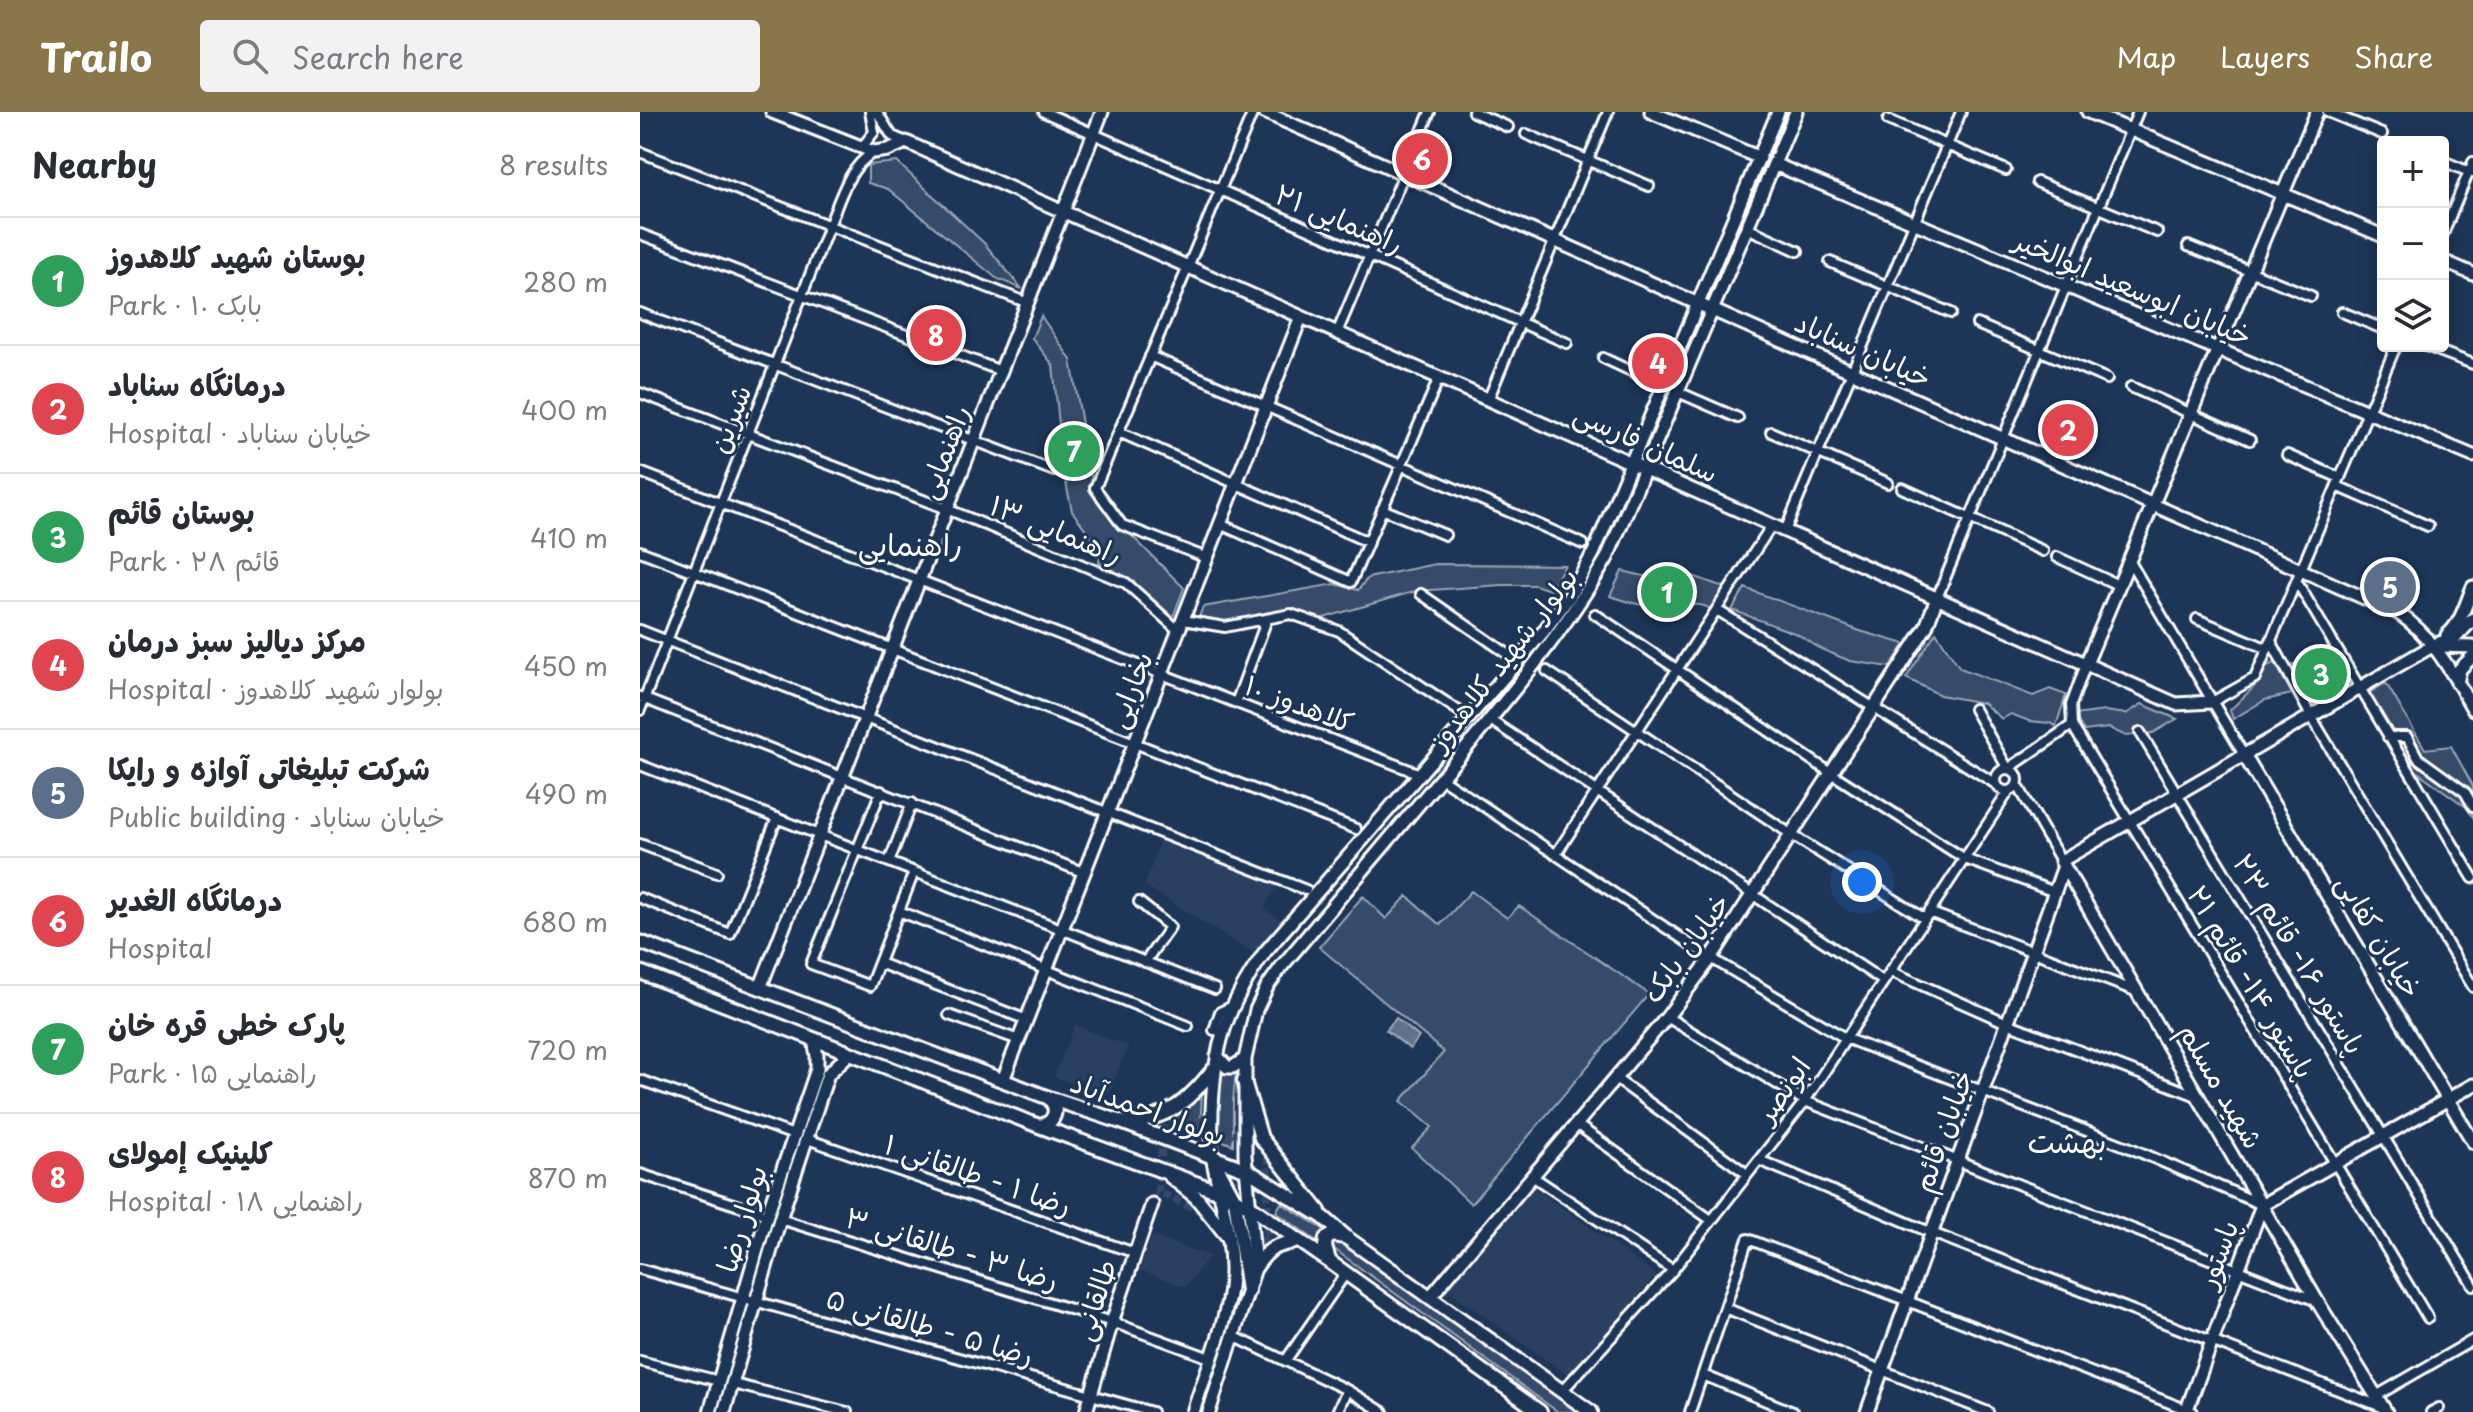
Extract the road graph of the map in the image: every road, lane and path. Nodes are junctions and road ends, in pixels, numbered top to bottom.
1 (772, 112) edge
2 (870, 112) edge
3 (877, 112) edge
4 (1044, 112) edge
5 (1102, 112) edge
6 (1253, 112) edge
7 (1264, 112) edge
8 (1430, 112) edge
9 (1473, 112) edge
10 (1608, 112) edge
11 (1651, 112) edge
12 (1778, 112) edge
13 (1796, 112) edge
14 (1961, 112) edge
15 (2088, 112) edge
16 (2138, 112) edge
17 (2317, 112) edge
18 (2328, 112) edge
19 (1888, 120) dead end
20 (1508, 127) dead end
21 (2131, 130) junction
22 (1094, 133) junction
23 (1526, 134) dead end
24 (2382, 134) dead end
25 (906, 142) junction
26 (862, 147) junction
27 (1947, 147) junction
28 (640, 152) edge
29 (874, 152) junction
30 (1760, 158) junction
31 (1587, 161) junction
32 (2473, 162) edge
33 (2449, 163) edge
34 (1774, 164) junction
35 (2006, 170) dead end
36 (2471, 172) edge
37 (1404, 174) junction
38 (2037, 182) dead end
39 (1649, 186) dead end
40 (1220, 191) junction
41 (2283, 194) junction
42 (2099, 207) junction
43 (1063, 212) junction
44 (2449, 221) edge
45 (1915, 223) junction
46 (829, 226) junction
47 (1747, 228) junction
48 (2157, 232) dead end
49 (2377, 233) edge
50 (640, 234) edge
51 (1554, 241) junction
52 (2188, 246) dead end
53 (1798, 251) dead end
54 (1369, 256) junction
55 (1830, 262) dead end
56 (2449, 264) edge
57 (1188, 267) junction
58 (2251, 271) junction
59 (2473, 274) edge
60 (2066, 286) junction
61 (1888, 288) junction
62 (802, 296) junction
63 (2311, 296) dead end
64 (1028, 303) junction
65 (1698, 303) junction
66 (1711, 310) junction
67 (2342, 312) dead end
68 (640, 313) edge
69 (1951, 313) dead end
70 (1301, 317) junction
71 (1521, 321) junction
72 (1977, 324) dead end
73 (2377, 327) edge
74 (1337, 333) junction
75 (1567, 343) dead end
76 (2217, 349) junction
77 (2040, 351) junction
78 (2393, 352) edge
79 (2442, 352) edge
80 (1150, 356) junction
81 (1603, 358) dead end
82 (2473, 364) edge
83 (774, 366) junction
84 (1001, 371) junction
85 (1852, 372) junction
86 (1439, 378) junction
87 (2107, 379) dead end
88 (1663, 386) junction
89 (2131, 387) dead end
90 (1678, 392) junction
91 (640, 393) edge
92 (1488, 400) junction
93 (1266, 407) junction
94 (2368, 412) junction
95 (2190, 414) junction
96 (1738, 418) dead end
97 (1119, 432) junction
98 (1771, 432) dead end
99 (747, 435) junction
100 (2003, 439) junction
101 (2250, 440) dead end
102 (974, 442) junction
103 (1819, 453) junction
104 (2287, 455) dead end
105 (2473, 456) edge
106 (1632, 464) junction
107 (1401, 466) junction
108 (1644, 469) junction
109 (1054, 471) dead end
110 (640, 472) edge
111 (2339, 482) junction
112 (1236, 483) junction
113 (1888, 483) dead end
114 (1902, 488) dead end
115 (721, 503) junction
116 (2152, 505) junction
117 (947, 509) junction
118 (1382, 509) junction
119 (1970, 519) junction
120 (1220, 524) junction
121 (1772, 525) junction
122 (2428, 526) dead end
123 (1785, 531) junction
124 (1445, 535) dead end
125 (1368, 542) junction
126 (1583, 544) dead end
127 (640, 551) edge
128 (2043, 551) dead end
129 (2057, 557) dead end
130 (1207, 558) junction
131 (2129, 560) junction
132 (694, 572) junction
133 (2299, 576) junction
134 (920, 580) junction
135 (2118, 585) junction
136 (2473, 587) edge
137 (1421, 594) dead end
138 (1937, 598) junction
139 (1717, 610) junction
140 (1595, 614) dead end
141 (1267, 619) junction
142 (2197, 619) dead end
143 (2473, 621) edge
144 (1181, 626) junction
145 (640, 630) edge
146 (667, 641) junction
147 (2269, 645) junction
148 (2434, 645) junction
149 (2473, 647) edge
150 (893, 649) junction
151 (2473, 656) edge
152 (1518, 661) junction
153 (2086, 664) junction
154 (1547, 671) dead end
155 (1677, 671) junction
156 (1162, 674) junction
157 (2457, 683) junction
158 (2359, 689) junction
159 (642, 698) edge
160 (2212, 702) junction
161 (1236, 703) junction
162 (1872, 708) junction
163 (1974, 709) dead end
164 (2473, 709) edge
165 (640, 710) edge
166 (1462, 713) dead end
167 (2311, 716) junction
168 (866, 719) junction
169 (1496, 724) dead end
170 (2072, 725) junction
171 (1638, 730) junction
172 (2140, 732) dead end
173 (2388, 737) junction
174 (1135, 744) junction
175 (2244, 755) junction
176 (640, 765) edge
177 (2008, 769) junction
178 (1831, 773) junction
179 (1420, 774) junction
180 (843, 776) junction
181 (1441, 778) junction
182 (1996, 784) junction
183 (2017, 784) junction
184 (881, 791) junction
185 (2009, 791) junction
186 (1597, 793) junction
187 (2176, 795) junction
188 (912, 803) junction
189 (2473, 806) edge
190 (1108, 814) junction
191 (777, 818) junction
192 (2129, 822) junction
193 (1356, 829) dead end
194 (820, 835) junction
195 (1792, 835) junction
196 (640, 844) edge
197 (857, 850) junction
198 (1556, 854) junction
199 (1965, 859) junction
200 (889, 862) junction
201 (2062, 864) junction
202 (914, 872) junction
203 (717, 873) dead end
204 (1085, 873) junction
205 (2473, 878) edge
206 (1306, 890) dead end
207 (2055, 892) junction
208 (1753, 897) junction
209 (640, 898) edge
210 (1139, 902) dead end
211 (899, 911) junction
212 (1927, 915) junction
213 (1063, 929) junction
214 (640, 942) edge
215 (2033, 953) junction
216 (1711, 958) junction
217 (1145, 962) junction
218 (879, 963) junction
219 (1048, 968) junction
220 (1890, 971) junction
221 (640, 972) edge
222 (1883, 981) junction
223 (2473, 987) edge
224 (760, 988) junction
225 (1215, 989) dead end
226 (2138, 992) junction
227 (949, 1015) dead end
228 (1667, 1017) junction
229 (1027, 1020) junction
230 (2007, 1023) junction
231 (1188, 1026) dead end
232 (1845, 1038) junction
233 (814, 1040) junction
234 (1019, 1040) junction
235 (849, 1054) junction
236 (1217, 1056) junction
237 (1245, 1059) junction
238 (817, 1069) junction
239 (1213, 1070) junction
240 (828, 1074) junction
241 (1615, 1078) junction
242 (640, 1080) edge
243 (1003, 1080) junction
244 (1244, 1081) junction
245 (2473, 1085) edge
246 (1982, 1092) junction
247 (1049, 1098) junction
248 (2201, 1098) junction
249 (2448, 1100) junction
250 (1805, 1101) junction
251 (1121, 1122) junction
252 (1576, 1124) junction
253 (1039, 1126) junction
254 (794, 1135) junction
255 (2383, 1137) junction
256 (807, 1139) junction
257 (2473, 1142) edge
258 (1213, 1159) junction
259 (1759, 1160) junction
260 (1957, 1161) junction
261 (2335, 1164) junction
262 (1161, 1169) junction
263 (1247, 1170) junction
264 (640, 1174) edge
265 (1747, 1174) junction
266 (1532, 1176) junction
267 (1220, 1192) junction
268 (1235, 1200) junction
269 (1152, 1204) dead end
270 (2262, 1205) junction
271 (1251, 1207) junction
272 (767, 1215) junction
273 (1323, 1217) junction
274 (780, 1219) junction
275 (1711, 1220) junction
276 (1932, 1233) junction
277 (1228, 1237) junction
278 (1347, 1238) junction
279 (1300, 1241) junction
280 (1135, 1253) junction
281 (1330, 1262) junction
282 (1255, 1268) junction
283 (640, 1269) edge
284 (1673, 1270) junction
285 (2238, 1270) junction
286 (1346, 1273) junction
287 (2473, 1285) edge
288 (1230, 1287) junction
289 (1248, 1291) junction
290 (1431, 1296) junction
291 (744, 1298) junction
292 (757, 1301) junction
293 (2317, 1301) junction
294 (1907, 1303) junction
295 (1725, 1308) junction
296 (2428, 1318) dead end
297 (1112, 1322) junction
298 (1233, 1336) junction
299 (2473, 1340) edge
300 (2212, 1341) junction
301 (1210, 1358) junction
302 (1286, 1360) junction
303 (640, 1361) edge
304 (1882, 1371) junction
305 (1703, 1375) junction
306 (719, 1381) junction
307 (733, 1384) junction
308 (1347, 1390) junction
309 (1562, 1391) junction
310 (1091, 1395) junction
311 (2382, 1405) edge
312 (1521, 1406) edge
313 (2189, 1411) edge
314 (710, 1412) edge
315 (724, 1412) edge
316 (847, 1412) edge
317 (1086, 1412) edge
318 (1152, 1412) edge
319 (1193, 1412) edge
320 (1209, 1412) edge
321 (1337, 1412) edge
322 (1383, 1412) edge
323 (1540, 1412) edge
324 (1591, 1412) edge
325 (1690, 1412) edge
326 (1793, 1412) edge
327 (1867, 1412) edge
328 (1988, 1412) edge

1 - 26 street
2 - 26 street
3 - 25 street
4 - 22 street, راهنمایی ۲۱
5 - 22 street, راهنمایی
6 - 40 street
7 - 37 street, خیابان سناباد
8 - 37 street
9 - 20 street
10 - 31 street
11 - 30 street
12 - 30 street, بولوار شهید کلاهدوز
13 - 34 street, بولوار شهید کلاهدوز
14 - 27 street
15 - 21 street
16 - 21 street
17 - 41 street
18 - 24 street
19 - 27 street
21 - 41 street
21 - 42 street
22 - 40 street, راهنمایی ۲۱
22 - 43 street, راهنمایی
23 - 31 street
25 - 29 street
25 - 43 street, سلمان فارسی
26 - 29 street
27 - 35 street
27 - 45 street
28 - 46 street
29 - 46 street, شیرین
30 - 65 street, بولوار شهید کلاهدوز
31 - 39 street
31 - 51 street
32 - 36 street
33 - 36 street
34 - 45 street, خیابان ابوسعید ابوالخیر
34 - 47 street, بولوار شهید کلاهدوز
36 - 44 street
37 - 51 street, خیابان سناباد
37 - 54 street
38 - 42 street
40 - 54 street, راهنمایی ۲۱
40 - 57 street
41 - 49 street
41 - 58 street
42 - 48 street
42 - 60 street
43 - 57 street, سلمان فارسی
43 - 64 street, راهنمایی
45 - 60 street, خیابان ابوسعید ابوالخیر
45 - 61 street
46 - 62 street, شیرین
46 - 64 street
47 - 53 street
47 - 66 street, بولوار شهید کلاهدوز
50 - 62 street
51 - 65 street, خیابان سناباد
51 - 71 street
52 - 58 street
54 - 71 street, راهنمایی ۲۱
54 - 74 street
55 - 61 street
56 - 59 street
57 - 70 street, سلمان فارسی
57 - 80 street
58 - 63 street
58 - 76 street
60 - 76 street, خیابان ابوسعید ابوالخیر
60 - 77 street
61 - 69 street
61 - 85 street
62 - 83 street, شیرین
62 - 84 street
64 - 84 street, راهنمایی
65 - 66 street, خیابان سناباد
65 - 88 street, بولوار شهید کلاهدوز
66 - 85 street, خیابان سناباد
66 - 90 street, بولوار شهید کلاهدوز
67 - 73 street
68 - 83 street
70 - 74 street, سلمان فارسی
70 - 93 street, بخارایی
71 - 75 street, راهنمایی ۲۱
71 - 92 street
72 - 77 street
74 - 86 street, سلمان فارسی
76 - 94 street, خیابان ابوسعید ابوالخیر
76 - 95 street
77 - 87 street
77 - 100 street
78 - 94 street
79 - 82 street
80 - 93 street
80 - 97 street
81 - 88 street
83 - 99 street, شیرین
83 - 102 street
84 - 102 street, راهنمایی
85 - 100 street, خیابان سناباد
85 - 103 street
86 - 92 street, سلمان فارسی
86 - 107 street
88 - 106 street, بولوار شهید کلاهدوز
89 - 95 street
90 - 96 street
90 - 108 street, بولوار شهید کلاهدوز
91 - 99 street, راهنمایی ۱۳
92 - 106 street, سلمان فارسی
93 - 107 street
93 - 112 street, بخارایی
94 - 105 street, خیابان ابوسعید ابوالخیر
94 - 111 street
95 - 101 street
95 - 116 street
97 - 112 street
97 - 130 street
98 - 103 street
99 - 115 street, شیرین
99 - 117 street, راهنمایی ۱۳
100 - 116 street, خیابان سناباد
100 - 119 street
102 - 109 street
102 - 117 street, راهنمایی
103 - 113 street
103 - 123 street
104 - 111 street
106 - 108 street, سلمان فارسی
106 - 152 street, بولوار شهید کلاهدوز
107 - 118 street
107 - 126 street
108 - 121 street, سلمان فارسی
108 - 181 street, بولوار شهید کلاهدوز
110 - 115 street, کلاهدوز ۱۰
111 - 122 street
111 - 133 street
112 - 120 street, بخارایی
112 - 125 street
114 - 119 street
115 - 132 street, شیرین
115 - 134 street, کلاهدوز ۱۰
116 - 131 street
116 - 133 street, خیابان سناباد
117 - 134 street, راهنمایی
117 - 144 street, راهنمایی ۱۳
118 - 124 street
118 - 125 street
119 - 128 street
119 - 138 street
120 - 125 street
120 - 130 street, بخارایی
121 - 123 street, سلمان فارسی
121 - 139 street
123 - 138 street, سلمان فارسی
127 - 132 street
129 - 135 street
130 - 144 street, بخارایی
131 - 135 street
131 - 160 street
132 - 146 street, شیرین
132 - 150 street
133 - 147 street
133 - 148 street, خیابان سناباد
133 - 158 street
134 - 150 street, راهنمایی
134 - 156 street, کلاهدوز ۱۰
135 - 153 street
136 - 148 street
137 - 152 street
138 - 153 street, سلمان فارسی
138 - 162 street, خیابان بابک
139 - 155 street
139 - 162 street
140 - 155 street
141 - 144 street
141 - 161 street
141 - 166 street
142 - 147 street
143 - 148 street
144 - 156 street, بخارایی
145 - 146 street
146 - 159 street, شیرین
146 - 168 street
147 - 160 street
147 - 167 street
148 - 149 street
148 - 157 street, خیابان سناباد
148 - 158 street
150 - 168 street, راهنمایی
150 - 174 street
151 - 157 street
152 - 179 street, بولوار شهید کلاهدوز
153 - 160 street, سلمان فارسی
153 - 170 street
154 - 171 street
155 - 171 street
155 - 178 street
156 - 161 street, کلاهدوز ۱۰
156 - 174 street, بخارایی
157 - 164 street, خیابان سناباد
158 - 167 street
158 - 173 street
159 - 165 street, شیرین
159 - 180 street
160 - 175 street
161 - 179 street, کلاهدوز ۱۰
162 - 178 street, خیابان بابک
162 - 182 street
163 - 177 street
167 - 175 street
167 - 223 street
168 - 180 street, راهنمایی
168 - 190 street
169 - 186 street
170 - 177 street
170 - 192 street, پاستور ۱۴- قائم ۲۱
171 - 186 street
171 - 195 street
172 - 187 street, پاستور ۱۶- قائم ۲۳
173 - 189 street
173 - 205 street
174 - 190 street, بخارایی
174 - 193 street
175 - 187 street
175 - 249 street, خیابان کفایی
176 - 191 street
177 - 182 street
177 - 183 street
178 - 195 street, خیابان بابک
178 - 199 street
179 - 236 street, بولوار شهید کلاهدوز
180 - 184 street
180 - 194 street, راهنمایی
181 - 198 street
181 - 237 street, بولوار شهید کلاهدوز
182 - 185 street
183 - 185 street
183 - 201 street, شهید مسلم
184 - 188 street
184 - 197 street
185 - 199 street, ابونصر
186 - 198 street
186 - 208 street
187 - 192 street
187 - 255 street, پاستور ۱۶- قائم ۲۳
188 - 200 street
188 - 204 street
190 - 204 street, بخارایی
190 - 206 street
191 - 194 street
191 - 209 street
192 - 201 street
192 - 261 street, پاستور ۱۴- قائم ۲۱
194 - 197 street
194 - 224 street, راهنمایی
195 - 208 street, خیابان بابک
195 - 212 street
196 - 203 street
197 - 200 street
197 - 218 street
198 - 216 street
199 - 207 street
199 - 212 street, ابونصر
200 - 202 street
201 - 207 street, خیابان قائم
201 - 226 street, شهید مسلم
202 - 211 street
202 - 213 street
204 - 213 street, بخارایی
207 - 215 street, خیابان قائم
208 - 216 street, خیابان بابک
208 - 222 street
210 - 217 street
211 - 218 street
211 - 219 street
212 - 215 street
212 - 220 street, ابونصر
213 - 217 street
213 - 219 street, بخارایی
214 - 224 main road, بولوار احمدآباد
215 - 226 street
215 - 230 street, خیابان قائم
216 - 228 street, خیابان بابک
216 - 232 street
217 - 225 street
218 - 229 street
219 - 229 street, بخارایی
219 - 231 street
220 - 222 street, ابونصر
220 - 230 street
221 - 233 main road, بولوار احمدآباد
222 - 232 street, ابونصر
224 - 243 main road, بولوار احمدآباد
226 - 248 street, شهید مسلم
227 - 234 street
228 - 241 street, خیابان بابک
228 - 250 street
229 - 234 street, بخارایی
230 - 246 street, خیابان قائم
230 - 248 street
232 - 246 street
232 - 250 street, ابونصر
233 - 235 main road, بولوار احمدآباد
233 - 238 street, بولوار رضا
234 - 243 street, بخارایی
235 - 240 street, بولوار رضا
235 - 253 main road, بولوار احمدآباد
236 - 237 street
236 - 239 street, بولوار شهید کلاهدوز
237 - 244 street, بولوار شهید کلاهدوز
238 - 240 street
238 - 254 street, بولوار رضا
239 - 251 main road
239 - 258 street, بولوار شهید کلاهدوز
240 - 256 street, بولوار رضا
241 - 252 street, خیابان بابک
241 - 265 street
242 - 254 street
243 - 247 main road, بولوار احمدآباد
244 - 263 street, بولوار شهید کلاهدوز
244 - 273 main road
245 - 249 street, پاستور
246 - 260 street, خیابان قائم
246 - 270 street
247 - 251 main road, بولوار احمدآباد
247 - 253 main road
248 - 270 street, شهید مسلم
249 - 255 street, پاستور
249 - 257 street, خیابان کفایی
250 - 259 street, ابونصر
250 - 260 street
251 - 258 main road, بولوار احمدآباد
252 - 266 street, خیابان بابک
252 - 275 street
253 - 262 main road, بولوار احمدآباد
254 - 272 street, بولوار رضا
255 - 261 street, پاستور
255 - 287 street, پاستور ۱۶- قائم ۲۳
256 - 274 street, بولوار رضا
256 - 280 street, رضا ۱ - طالقانی ۱
258 - 263 main road, بولوار احمدآباد
258 - 267 street, بولوار شهید کلاهدوز
258 - 268 main road
259 - 265 street, ابونصر
259 - 276 street
260 - 276 street, خیابان قائم
260 - 285 street
261 - 270 street, پاستور
261 - 296 street, پاستور ۱۴- قائم ۲۱
262 - 267 main road, بولوار احمدآباد
262 - 277 main road
263 - 271 street, بولوار شهید کلاهدوز
263 - 273 main road, بولوار احمدآباد
264 - 272 street
265 - 275 street, ابونصر
266 - 284 street
266 - 290 street, خیابان بابک
267 - 268 main road, بولوار احمدآباد
267 - 277 street, بولوار شهید کلاهدوز
268 - 271 main road, بولوار احمدآباد
268 - 289 main road
269 - 280 street, طالقانی
270 - 285 street, پاستور
270 - 293 street, شهید مسلم
271 - 279 main road, بولوار احمدآباد
271 - 282 street, بولوار شهید کلاهدوز
272 - 291 street, بولوار رضا
273 - 278 main road, بولوار احمدآباد
274 - 292 street, بولوار رضا
274 - 297 street, رضا ۳ - طالقانی ۳
275 - 284 street, ابونصر
276 - 294 street, خیابان قائم
276 - 300 street
277 - 288 street, بولوار شهید کلاهدوز
278 - 281 main road
278 - 290 main road, بولوار احمدآباد
279 - 281 main road, بولوار احمدآباد
279 - 282 main road
280 - 297 street, طالقانی
281 - 286 main road, بولوار احمدآباد
282 - 289 street
283 - 291 street, رضا ۵ - طالقانی ۵
284 - 309 street, ابونصر
285 - 293 street
285 - 300 street, پاستور
286 - 302 street
286 - 312 main road, بولوار احمدآباد
288 - 289 street
288 - 301 street, بولوار شهید کلاهدوز
289 - 298 street
290 - 309 main road, بولوار احمدآباد
291 - 292 street, رضا ۵ - طالقانی ۵
291 - 306 street, بولوار رضا
292 - 307 street, بولوار رضا
292 - 310 street, رضا ۵ - طالقانی ۵
293 - 311 street, شهید مسلم
294 - 295 street
294 - 304 street, خیابان قائم
294 - 313 street
295 - 304 street
295 - 305 street
297 - 301 street, رضا ۳ - طالقانی ۳
297 - 310 street, طالقانی
298 - 302 street
298 - 320 street
299 - 311 street
300 - 311 street
300 - 313 street, پاستور
301 - 319 street, بولوار شهید کلاهدوز
302 - 308 street
303 - 306 street
304 - 327 street, خیابان قائم
304 - 328 street
305 - 325 street
305 - 326 street
306 - 314 street, بولوار رضا
307 - 315 street, بولوار رضا
307 - 316 street
308 - 321 street
308 - 322 street
309 - 324 main road, بولوار احمدآباد
310 - 317 street, طالقانی
310 - 318 street, رضا ۵ - طالقانی ۵
312 - 323 main road, بولوار احمدآباد

